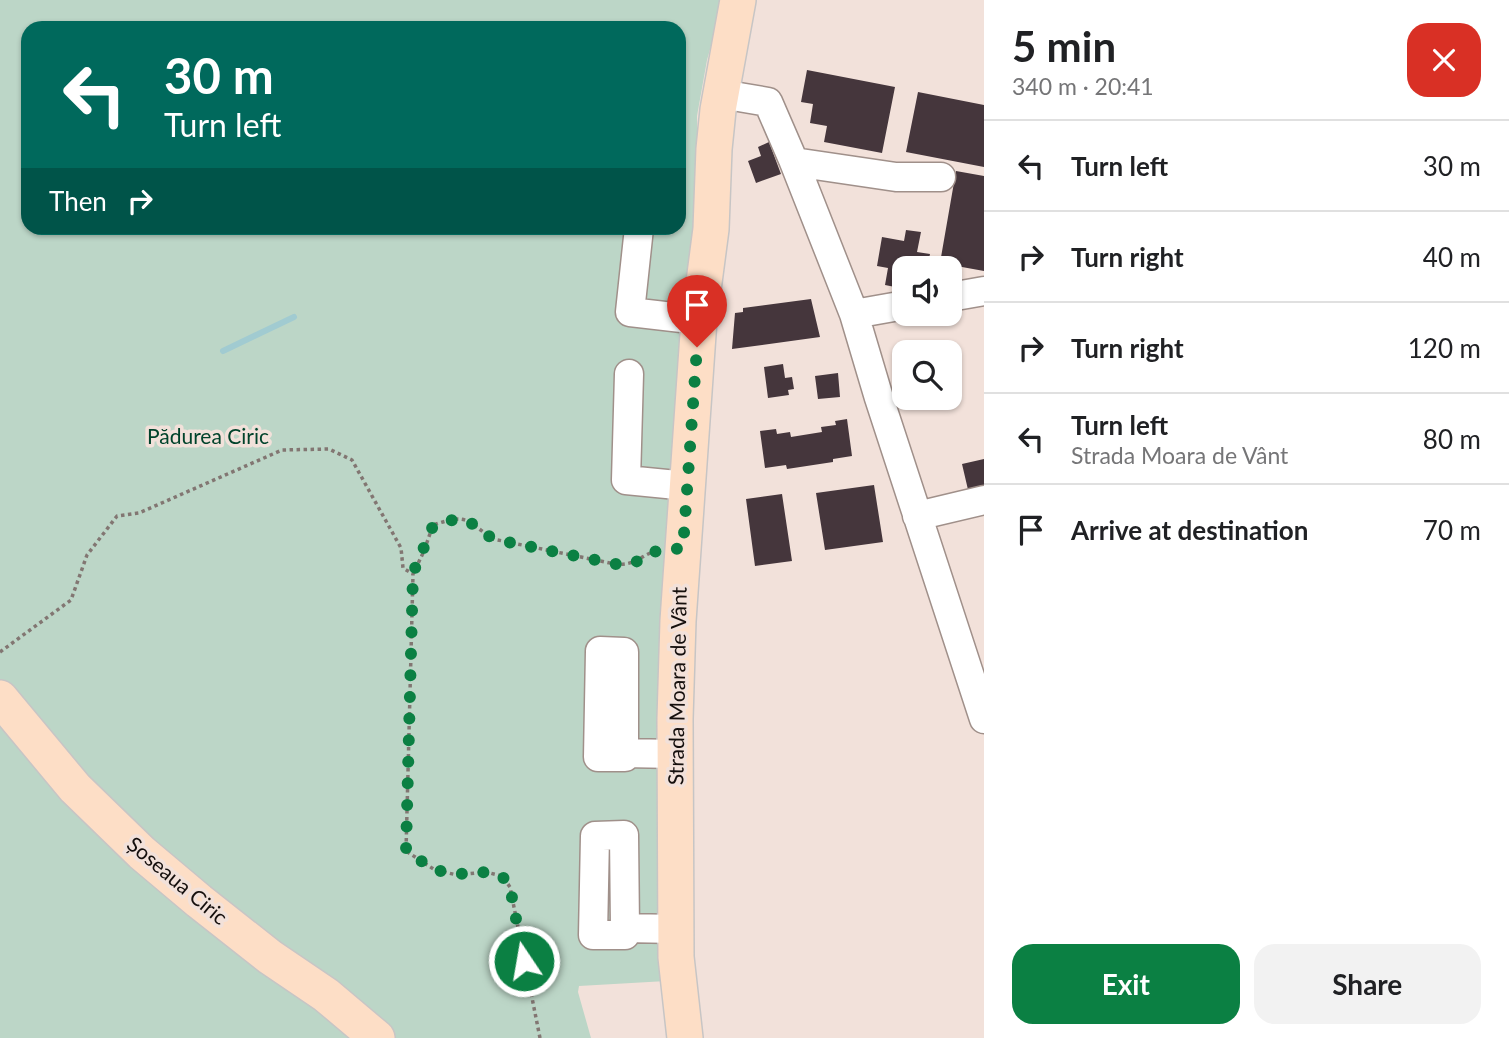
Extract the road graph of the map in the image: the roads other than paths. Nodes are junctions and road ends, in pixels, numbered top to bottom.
1 (738, 0) edge
2 (721, 94) junction
3 (794, 162) junction
4 (942, 177) dead end
5 (638, 235) edge
6 (984, 291) edge
7 (962, 295) edge
8 (892, 307) edge
9 (854, 314) junction
10 (699, 320) junction
11 (629, 374) dead end
12 (687, 486) junction
13 (984, 500) edge
14 (917, 516) junction
15 (0, 698) edge
16 (984, 719) edge
17 (624, 753) dead end
18 (675, 754) junction
19 (625, 928) dead end
20 (676, 929) junction
21 (377, 1038) edge
22 (685, 1038) edge

1 - 2 main road, Strada Moara de Vânt
2 - 3 lane
2 - 10 main road, Strada Moara de Vânt
3 - 4 lane
3 - 9 lane
5 - 10 lane
6 - 7 lane
8 - 9 lane
9 - 14 lane
10 - 12 main road, Strada Moara de Vânt
11 - 12 lane
12 - 18 main road, Strada Moara de Vânt
13 - 14 lane
14 - 16 lane
15 - 21 main road, Șoseaua Ciric
17 - 18 lane
18 - 20 main road, Strada Moara de Vânt
19 - 20 lane
20 - 22 main road, Strada Moara de Vânt

